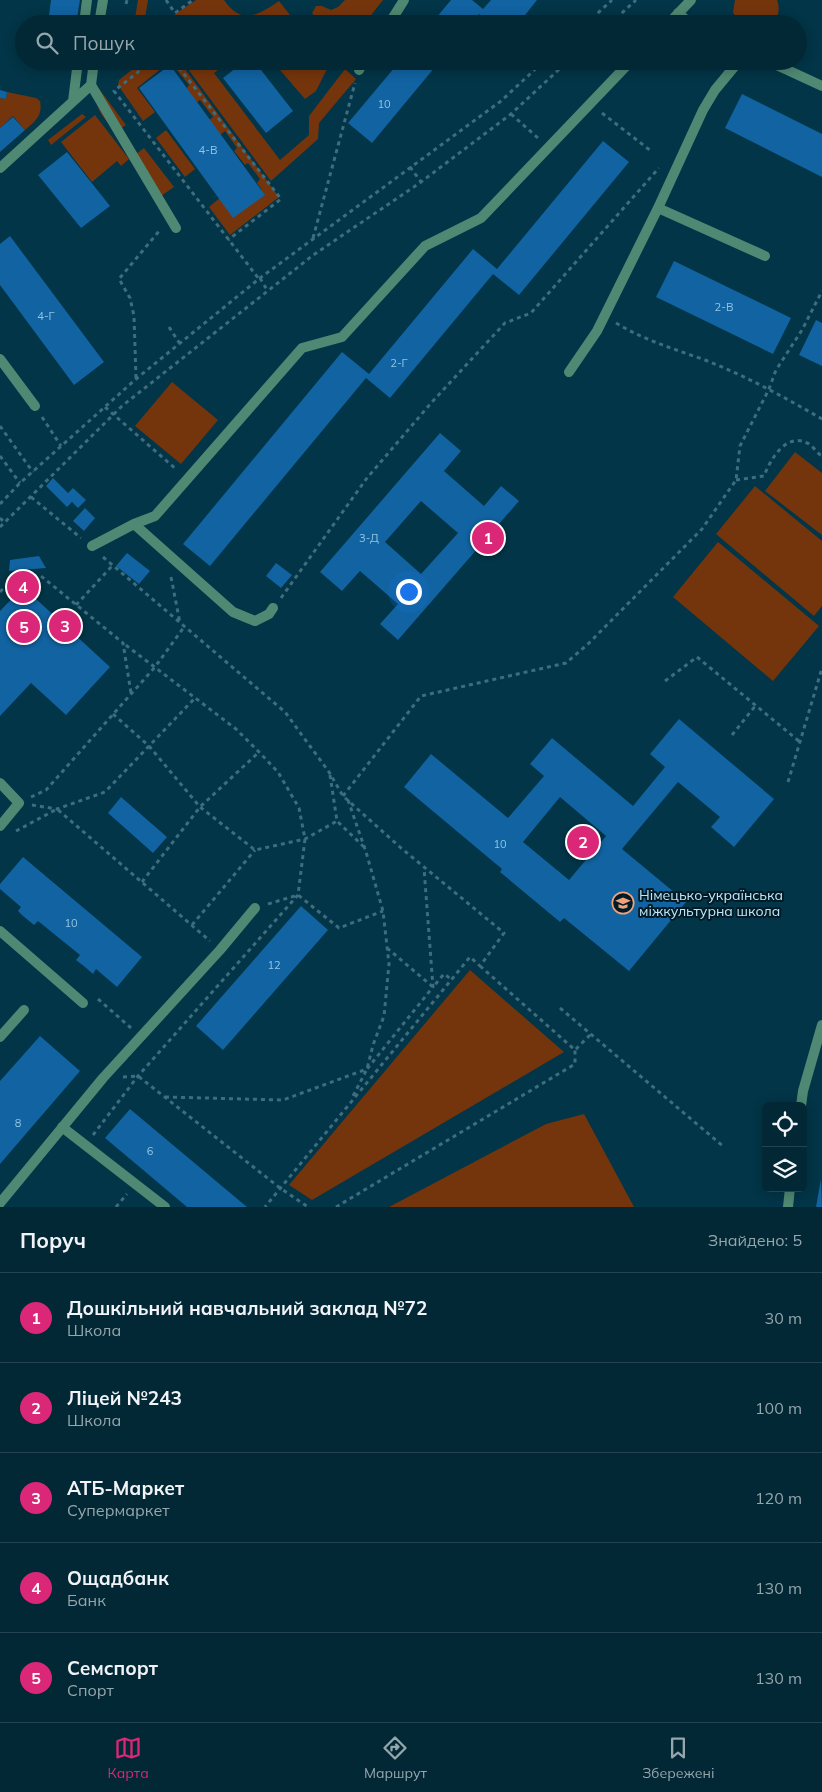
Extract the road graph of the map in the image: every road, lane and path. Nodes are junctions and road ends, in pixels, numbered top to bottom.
1 (87, 0) edge
2 (103, 0) edge
3 (166, 0) edge
4 (193, 0) edge
5 (404, 0) edge
6 (612, 0) edge
7 (636, 0) edge
8 (691, 0) edge
9 (678, 13) joint
10 (85, 15) edge
11 (100, 15) edge
12 (395, 15) edge
13 (596, 15) edge
14 (620, 15) edge
15 (680, 15) edge
16 (77, 70) edge
17 (92, 70) edge
18 (141, 70) edge
19 (181, 70) edge
20 (361, 70) edge
21 (534, 70) edge
22 (558, 70) edge
23 (622, 70) edge
24 (732, 70) edge
25 (787, 70) edge
26 (90, 85) junction
27 (822, 86) edge
28 (73, 101) junction
29 (596, 108) dead end
30 (511, 114) junction
31 (540, 141) dead end
32 (650, 151) dead end
33 (662, 165) dead end
34 (410, 167) junction
35 (0, 168) edge
36 (421, 182) junction
37 (658, 208) junction
38 (170, 218) junction
39 (176, 228) dead end
40 (313, 238) junction
41 (228, 240) junction
42 (765, 256) dead end
43 (260, 278) junction
44 (267, 290) junction
45 (822, 291) edge
46 (613, 321) dead end
47 (169, 327) dead end
48 (180, 344) junction
49 (0, 359) edge
50 (569, 372) dead end
51 (136, 379) junction
52 (769, 389) junction
53 (35, 406) joint
54 (105, 407) junction
55 (114, 414) junction
56 (822, 419) edge
57 (0, 426) edge
58 (61, 446) junction
59 (0, 456) edge
60 (822, 456) edge
61 (33, 472) junction
62 (187, 479) junction
63 (736, 480) junction
64 (20, 483) junction
65 (31, 497) junction
66 (0, 504) edge
67 (0, 518) edge
68 (4, 522) junction
69 (134, 524) junction
70 (0, 527) edge
71 (92, 546) junction
72 (167, 554) junction
73 (113, 565) junction
74 (0, 592) edge
75 (76, 604) junction
76 (273, 608) joint
77 (180, 623) junction
78 (184, 626) junction
79 (123, 643) junction
80 (154, 667) junction
81 (822, 668) edge
82 (665, 682) dead end
83 (131, 694) junction
84 (195, 698) junction
85 (756, 705) junction
86 (113, 714) junction
87 (732, 735) dead end
88 (800, 742) junction
89 (149, 746) junction
90 (259, 752) junction
91 (329, 772) junction
92 (788, 782) dead end
93 (0, 783) edge
94 (343, 796) junction
95 (348, 800) junction
96 (19, 803) junction
97 (200, 807) junction
98 (57, 809) junction
99 (336, 821) junction
100 (0, 826) edge
101 (15, 832) dead end
102 (306, 839) junction
103 (364, 847) junction
104 (255, 850) junction
105 (424, 867) junction
106 (142, 882) junction
107 (298, 895) junction
108 (255, 908) joint
109 (383, 911) junction
110 (192, 925) junction
111 (0, 931) edge
112 (387, 948) junction
113 (220, 950) junction
114 (480, 966) junction
115 (451, 979) junction
116 (433, 987) junction
117 (83, 1003) dead end
118 (560, 1008) dead end
119 (24, 1010) dead end
120 (822, 1025) edge
121 (591, 1034) junction
122 (0, 1037) edge
123 (575, 1050) junction
124 (367, 1070) junction
125 (138, 1076) junction
126 (166, 1097) junction
127 (802, 1102) edge
128 (349, 1104) junction
129 (62, 1127) junction
130 (85, 1145) junction
131 (724, 1147) dead end
132 (280, 1188) junction
133 (790, 1192) edge
134 (0, 1203) edge
135 (165, 1207) edge
136 (265, 1207) edge
137 (308, 1207) edge
138 (336, 1207) edge
139 (788, 1207) edge

1 - 10 street
2 - 11 street
3 - 4 path
5 - 12 street
6 - 13 path
7 - 14 path
8 - 9 street
9 - 15 street
16 - 28 street
17 - 26 street
18 - 41 path
19 - 41 path
20 - 40 path
21 - 34 path
22 - 30 path
23 - 62 street
24 - 37 street
25 - 27 street
26 - 28 street
26 - 38 street
28 - 35 street
29 - 32 path
30 - 31 path
30 - 36 path
33 - 76 path
34 - 36 path
34 - 40 path
36 - 44 path
37 - 42 street
37 - 50 street
38 - 39 street
38 - 51 path
40 - 43 path
41 - 43 path
43 - 44 path
43 - 48 path
44 - 55 path
45 - 52 path
46 - 52 path
47 - 48 path
48 - 51 path
49 - 53 street
51 - 54 path
52 - 56 path
52 - 63 path
53 - 58 path
54 - 55 path
54 - 58 path
55 - 62 path
55 - 65 path
57 - 61 path
58 - 61 path
59 - 64 path
60 - 63 path
61 - 64 path
62 - 69 street
63 - 94 path
64 - 66 path
65 - 68 path
65 - 71 path
67 - 68 path
68 - 70 path
69 - 71 street
69 - 72 street
71 - 73 path
72 - 76 street
72 - 77 path
73 - 75 path
73 - 77 path
74 - 75 path
75 - 79 path
77 - 78 path
78 - 80 path
78 - 91 path
79 - 80 path
79 - 83 path
80 - 83 path
80 - 84 path
81 - 88 path
82 - 85 path
83 - 86 path
84 - 89 path
84 - 90 path
85 - 87 path
85 - 88 path
86 - 89 path
86 - 96 path
88 - 92 path
89 - 97 path
89 - 98 path
90 - 97 path
90 - 102 path
91 - 94 path
91 - 99 path
93 - 96 street
94 - 95 path
95 - 103 path
95 - 105 path
96 - 98 path
96 - 100 street
97 - 104 path
97 - 106 path
98 - 101 path
98 - 106 path
99 - 102 path
99 - 103 path
102 - 104 path
102 - 107 path
103 - 109 path
104 - 110 path
105 - 114 path
105 - 116 path
106 - 110 path
107 - 108 path
107 - 109 path
107 - 125 path
108 - 113 street
109 - 112 path
110 - 113 path
111 - 117 street
112 - 116 path
112 - 124 path
113 - 129 street
114 - 115 path
114 - 123 path
115 - 116 path
115 - 128 path
116 - 124 path
118 - 121 path
119 - 122 street
120 - 127 street
121 - 123 path
121 - 131 path
123 - 138 path
124 - 126 path
124 - 128 path
125 - 126 path
125 - 130 path
126 - 132 path
128 - 132 path
129 - 130 street
129 - 134 street
130 - 135 street
132 - 136 path
132 - 137 path
133 - 139 street

